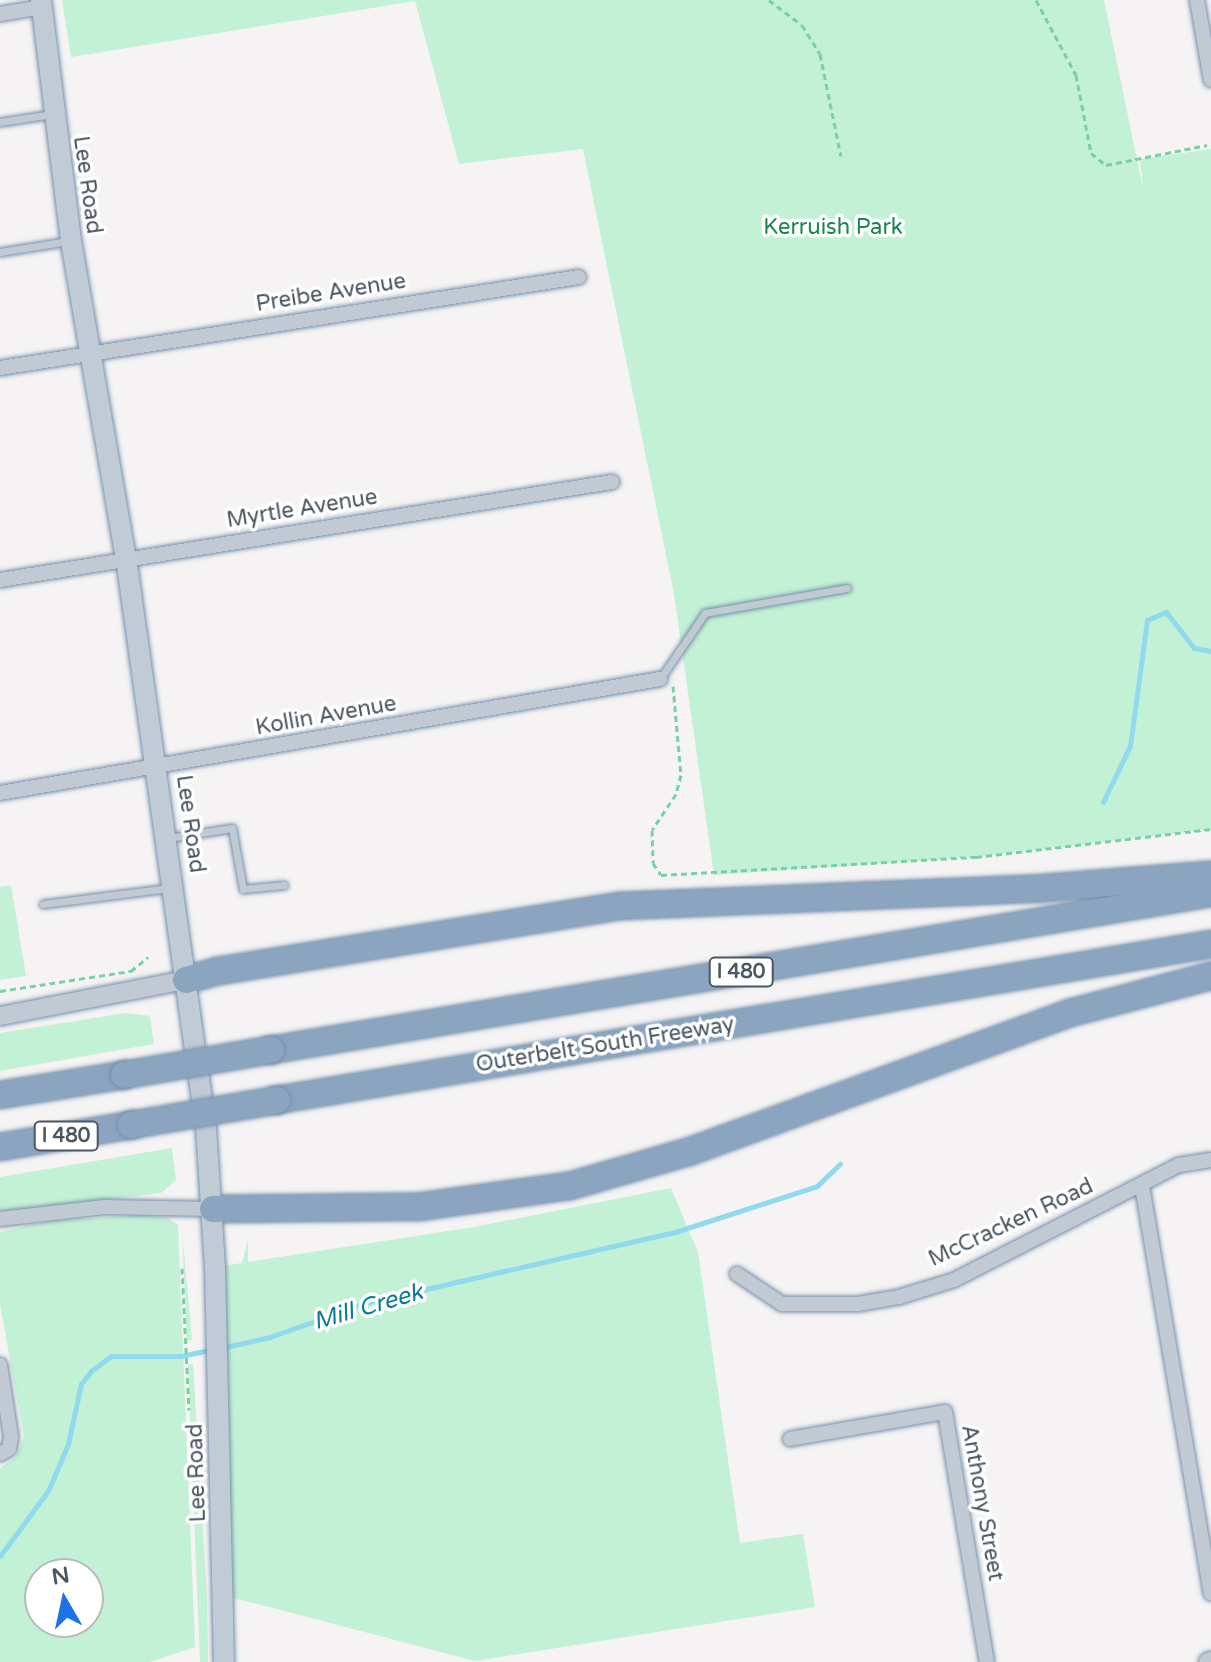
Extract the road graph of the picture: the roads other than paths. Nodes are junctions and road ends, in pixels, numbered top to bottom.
1 (1197, 0) edge
2 (41, 4) edge
3 (0, 14) edge
4 (1211, 80) edge
5 (52, 114) junction
6 (0, 122) edge
7 (71, 241) junction
8 (0, 252) edge
9 (579, 277) dead end
10 (90, 353) junction
11 (0, 368) edge
12 (612, 482) dead end
13 (126, 558) junction
14 (0, 580) edge
15 (847, 588) dead end
16 (660, 679) joint
17 (158, 768) junction
18 (0, 793) edge
19 (168, 838) junction
20 (1211, 875) edge
21 (284, 885) dead end
22 (175, 887) junction
23 (1211, 893) edge
24 (43, 904) dead end
25 (1211, 944) edge
26 (1211, 976) edge
27 (186, 980) junction
28 (0, 1016) edge
29 (0, 1095) edge
30 (0, 1147) edge
31 (1211, 1160) edge
32 (1142, 1186) junction
33 (213, 1209) junction
34 (0, 1219) edge
35 (737, 1274) dead end
36 (0, 1365) edge
37 (790, 1439) dead end
38 (4, 1452) edge
39 (1211, 1593) edge
40 (224, 1662) edge
41 (987, 1662) edge

1 - 4 street
2 - 3 street
2 - 5 main road, Lee Road
5 - 6 lane
5 - 7 main road, Lee Road
7 - 8 lane
7 - 10 main road, Lee Road
9 - 10 street, Preibe Avenue
10 - 11 street, Preibe Avenue
10 - 13 main road, Lee Road
12 - 13 street, Myrtle Avenue
13 - 14 street, Myrtle Avenue
13 - 17 main road, Lee Road
15 - 16 lane
16 - 17 street, Kollin Avenue
17 - 18 street, Kollin Avenue
17 - 19 main road, Lee Road
19 - 21 lane
19 - 22 main road, Lee Road
20 - 27 highway
22 - 24 lane
22 - 27 main road, Lee Road
23 - 29 highway, I 480, bridge
25 - 30 highway, Outerbelt South Freeway / I 480, bridge
26 - 33 highway
27 - 28 street
27 - 33 main road, Lee Road
31 - 32 street, McCracken Road
32 - 35 street, McCracken Road
32 - 39 street
33 - 34 street
33 - 40 main road, Lee Road
36 - 38 street
37 - 41 street, Anthony Street

